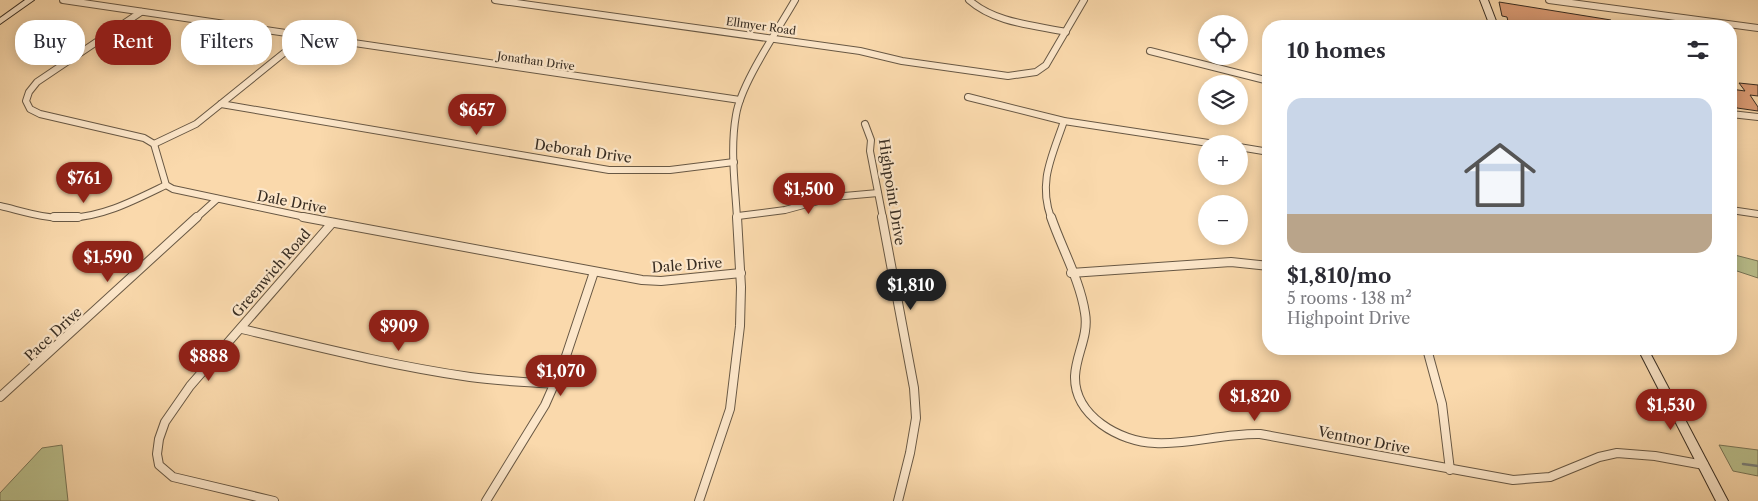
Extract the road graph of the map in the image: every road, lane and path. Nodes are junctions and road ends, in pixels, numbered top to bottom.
1 (30, 0) edge
2 (63, 0) edge
3 (496, 0) edge
4 (795, 0) edge
5 (969, 0) edge
6 (1084, 0) edge
7 (1484, 0) edge
8 (1550, 0) edge
9 (141, 12) junction
10 (1492, 20) edge
11 (1699, 20) edge
12 (0, 22) edge
13 (1737, 25) edge
14 (1758, 28) edge
15 (1066, 32) junction
16 (282, 33) edge
17 (774, 38) junction
18 (357, 44) edge
19 (1150, 51) dead end
20 (282, 55) edge
21 (1262, 79) edge
22 (968, 97) dead end
23 (740, 100) junction
24 (222, 104) junction
25 (1737, 115) edge
26 (1758, 118) edge
27 (1064, 121) junction
28 (865, 124) dead end
29 (1198, 141) edge
30 (154, 144) junction
31 (1248, 148) edge
32 (1262, 151) edge
33 (734, 162) junction
34 (166, 185) junction
35 (878, 193) junction
36 (217, 199) junction
37 (0, 206) edge
38 (1737, 211) edge
39 (1758, 214) edge
40 (738, 216) junction
41 (332, 223) junction
42 (1262, 265) edge
43 (594, 272) junction
44 (741, 273) junction
45 (1071, 273) junction
46 (242, 329) junction
47 (1428, 355) edge
48 (1646, 355) edge
49 (554, 384) junction
50 (0, 397) edge
51 (1704, 465) junction
52 (1450, 470) junction
53 (274, 501) edge
54 (486, 501) edge
55 (700, 501) edge
56 (898, 501) edge
57 (1722, 501) edge

1 - 12 main road
2 - 9 street, Jonathan Drive
3 - 17 street, Ellmyer Road
4 - 17 street
5 - 15 street
6 - 15 street
7 - 10 main road
8 - 11 street
9 - 16 street, Jonathan Drive
9 - 30 street
13 - 14 street
15 - 17 street, Ellmyer Road
17 - 23 street
18 - 23 street, Jonathan Drive
19 - 21 street
20 - 24 street
22 - 27 street
23 - 33 street
24 - 30 street
24 - 33 street, Deborah Drive
25 - 26 street
27 - 29 street
27 - 45 street, Ventnor Drive
28 - 35 street, Highpoint Drive
30 - 34 street
31 - 32 street
33 - 40 street
34 - 36 street, Dale Drive
34 - 37 street
35 - 40 street
35 - 56 street, Highpoint Drive
36 - 41 street, Dale Drive
36 - 50 street, Pace Drive
38 - 39 street
40 - 44 street
41 - 43 street, Dale Drive
41 - 46 street, Greenwich Road
42 - 45 street
43 - 44 street, Dale Drive
43 - 49 street
44 - 55 street
45 - 52 street, Ventnor Drive
46 - 49 street
46 - 53 street, Greenwich Road
47 - 52 street
48 - 51 main road
49 - 54 street
51 - 52 street, Ventnor Drive
51 - 57 main road

